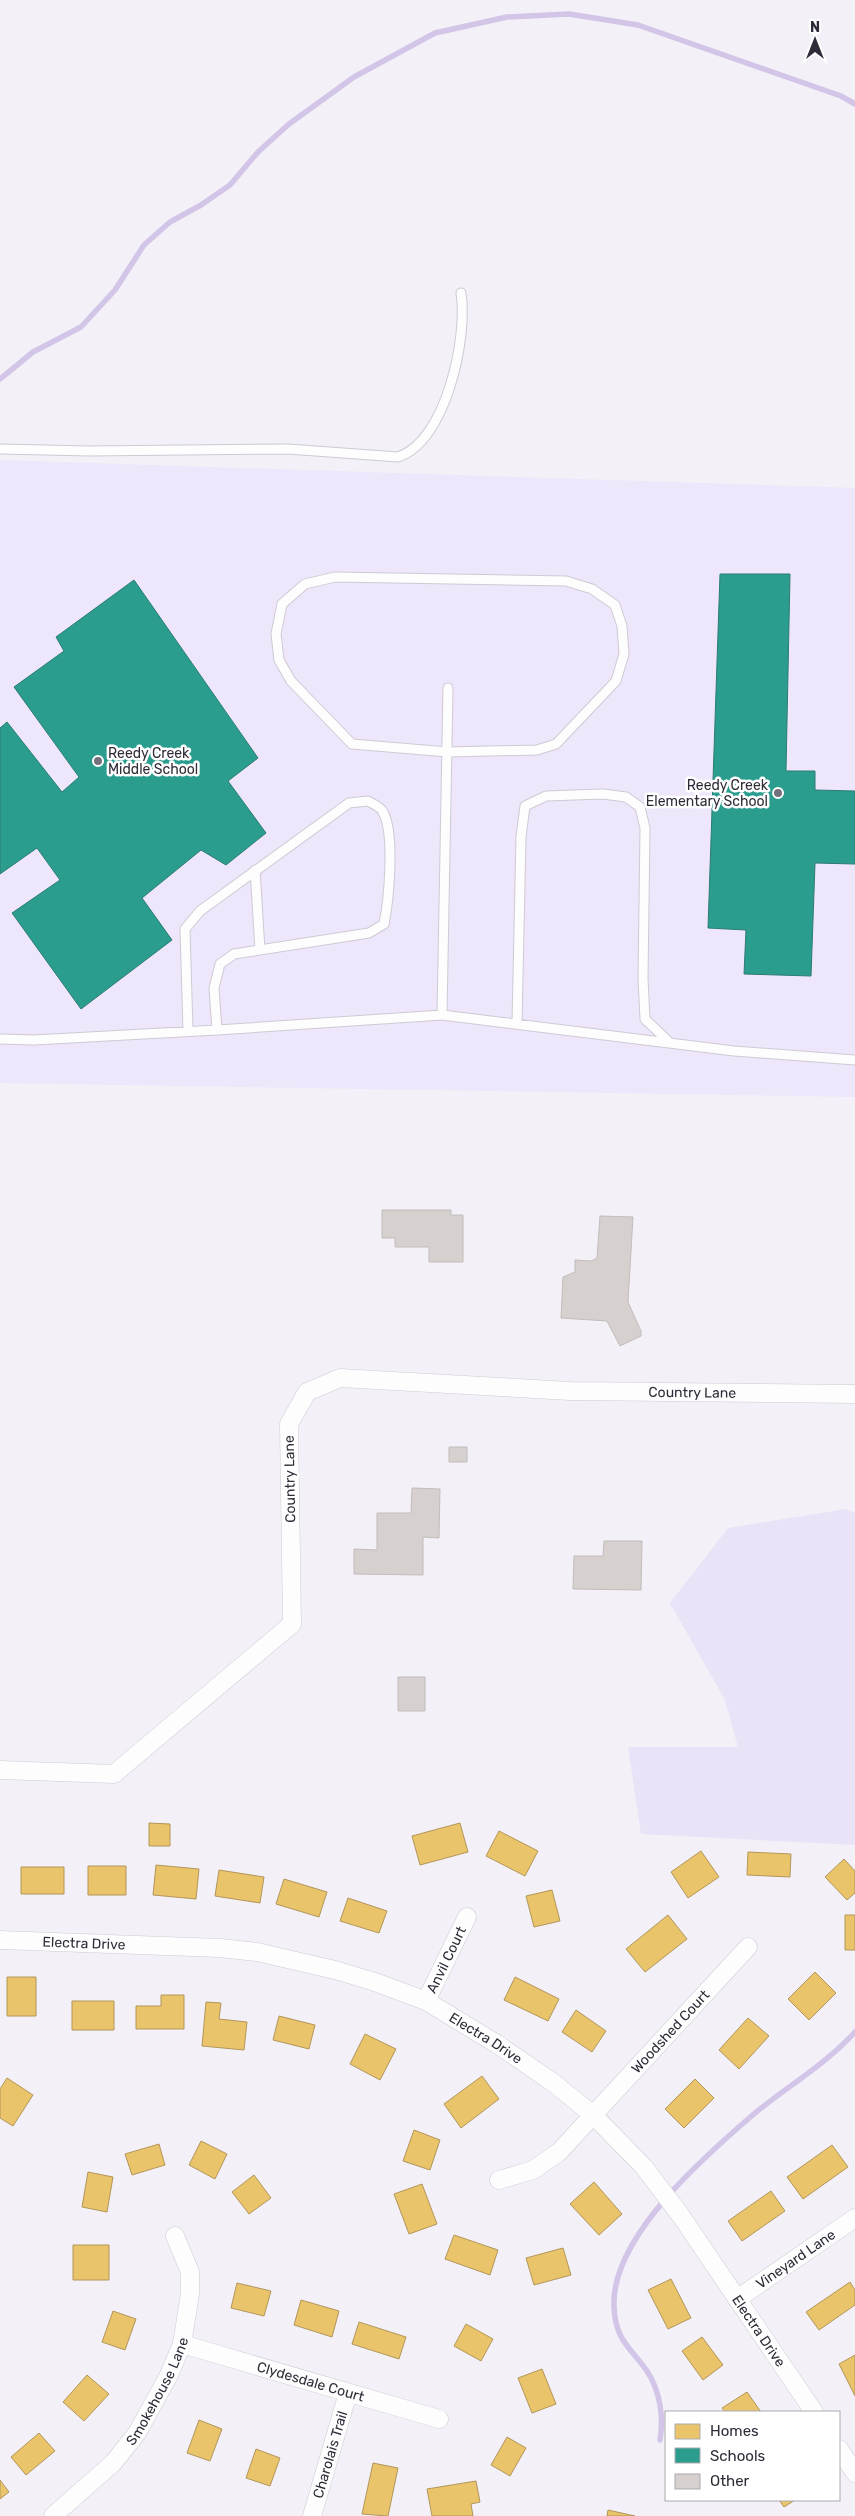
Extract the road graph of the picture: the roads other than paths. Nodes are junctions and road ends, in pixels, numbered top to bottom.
1 (462, 293) dead end
2 (0, 449) edge
3 (448, 688) dead end
4 (448, 752) junction
5 (255, 870) junction
6 (260, 950) junction
7 (442, 1015) junction
8 (517, 1024) junction
9 (217, 1030) junction
10 (188, 1032) junction
11 (0, 1039) edge
12 (670, 1043) junction
13 (855, 1060) edge
14 (855, 1394) edge
15 (0, 1770) edge
16 (467, 1917) dead end
17 (0, 1940) edge
18 (748, 1947) dead end
19 (426, 2001) junction
20 (593, 2116) junction
21 (500, 2180) dead end
22 (855, 2218) edge
23 (176, 2236) dead end
24 (737, 2299) junction
25 (182, 2344) junction
26 (348, 2392) junction
27 (813, 2411) edge
28 (439, 2419) dead end
29 (840, 2451) edge
30 (855, 2474) edge
31 (53, 2516) edge
32 (312, 2516) edge

1 - 2 lane
3 - 4 lane
4 - 4 lane
4 - 7 lane
5 - 6 lane
5 - 6 lane
5 - 10 lane
6 - 9 lane
7 - 8 lane
7 - 9 lane
8 - 12 lane
8 - 12 lane
9 - 10 lane
10 - 11 lane
12 - 13 lane
14 - 15 street, Country Lane
16 - 19 street, Anvil Court
17 - 19 street, Electra Drive
18 - 20 street, Woodshed Court
19 - 20 street, Electra Drive
20 - 21 street, Woodshed Court
20 - 24 street, Electra Drive
22 - 24 street, Vineyard Lane
23 - 25 street, Smokehouse Lane
24 - 27 street, Electra Drive
25 - 26 street, Clydesdale Court
25 - 31 street, Smokehouse Lane
26 - 28 street, Clydesdale Court
26 - 32 street, Charolais Trail
29 - 30 street

